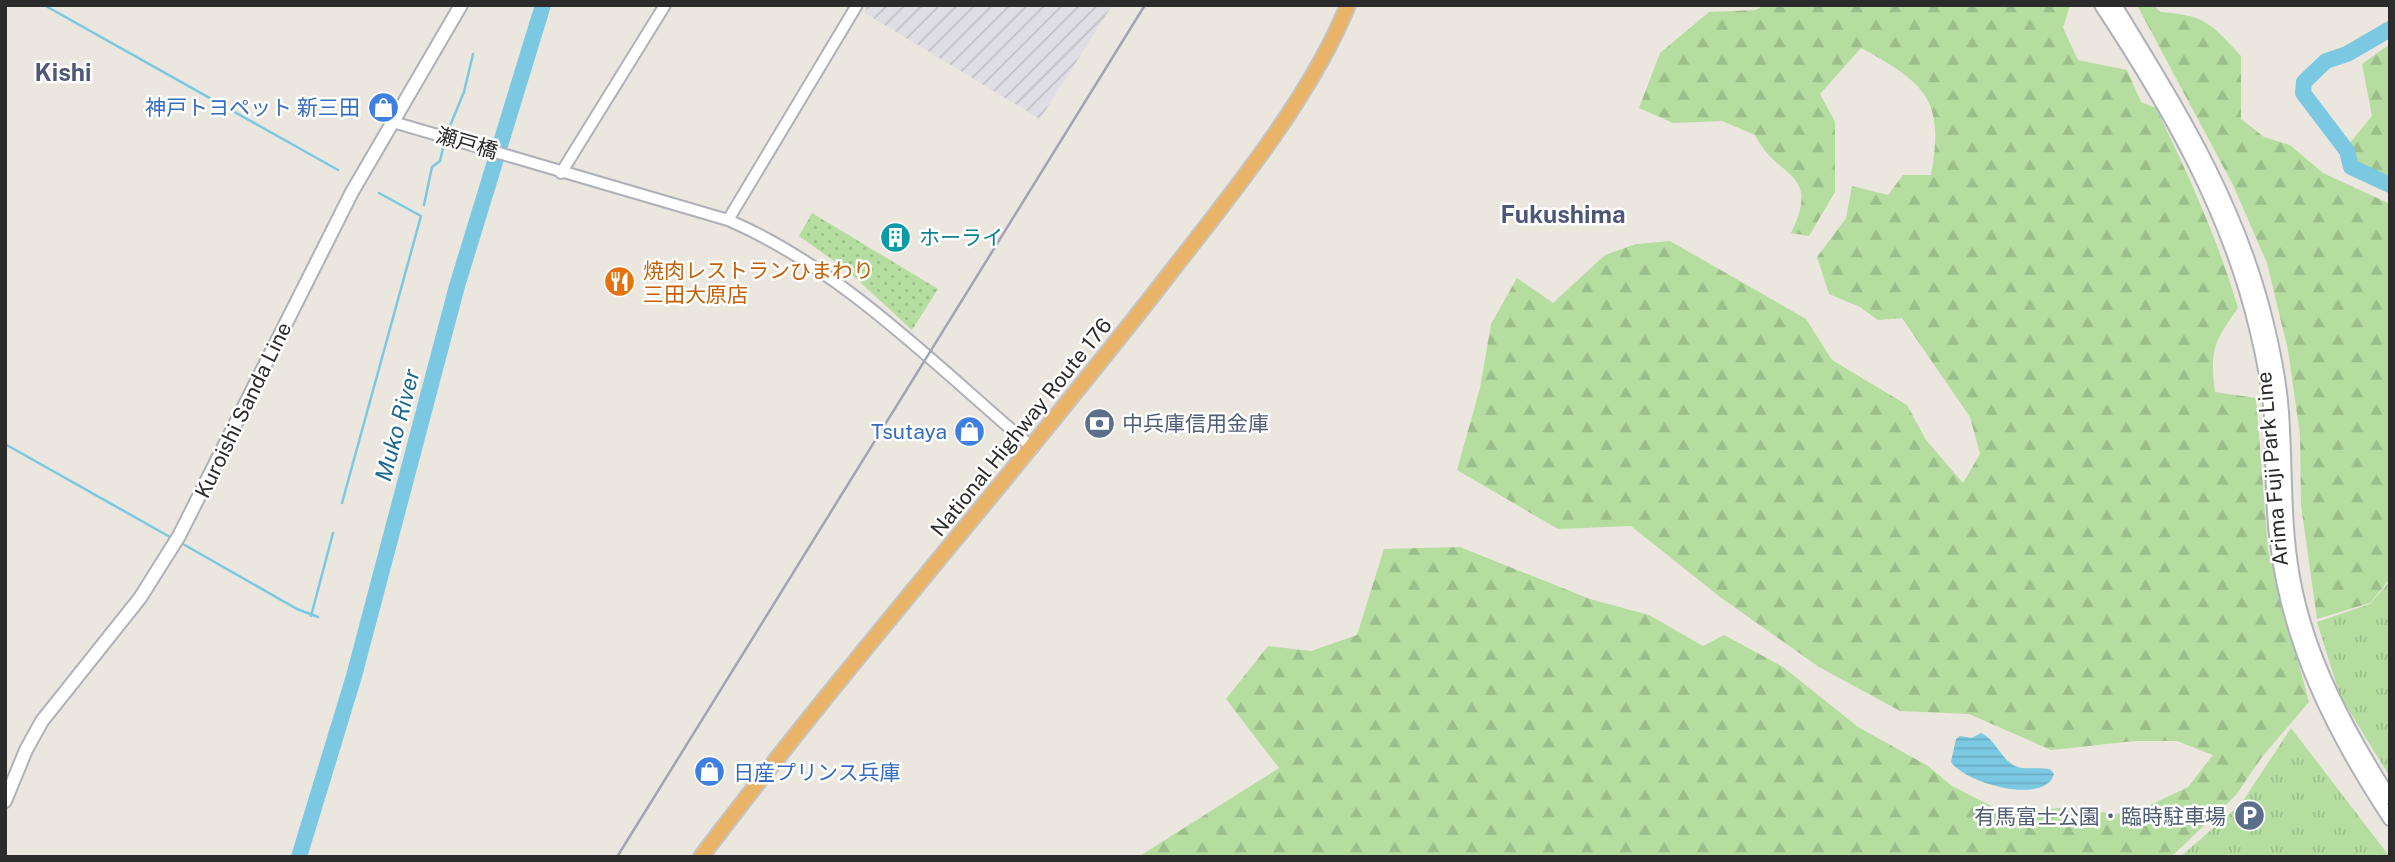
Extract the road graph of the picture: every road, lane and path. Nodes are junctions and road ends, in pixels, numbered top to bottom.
1 (461, 5) edge
2 (665, 5) edge
3 (857, 5) edge
4 (1348, 5) edge
5 (2101, 5) edge
6 (2115, 5) edge
7 (393, 122) junction
8 (561, 173) junction
9 (728, 220) junction
10 (1033, 448) junction
11 (2390, 799) edge
12 (5, 801) edge
13 (2390, 819) edge
14 (701, 857) edge

1 - 7 main road, Kuroishi Sanda Line
2 - 8 street
3 - 9 street
4 - 10 highway, National Highway Route 176
5 - 13 main road, Arima Fuji Park Line
6 - 11 main road, Arima Fuji Park Line
7 - 8 street, 瀬戸橋
7 - 12 main road, Kuroishi Sanda Line
8 - 9 street, 瀬戸橋
9 - 10 street, 瀬戸橋
10 - 14 highway, National Highway Route 176

